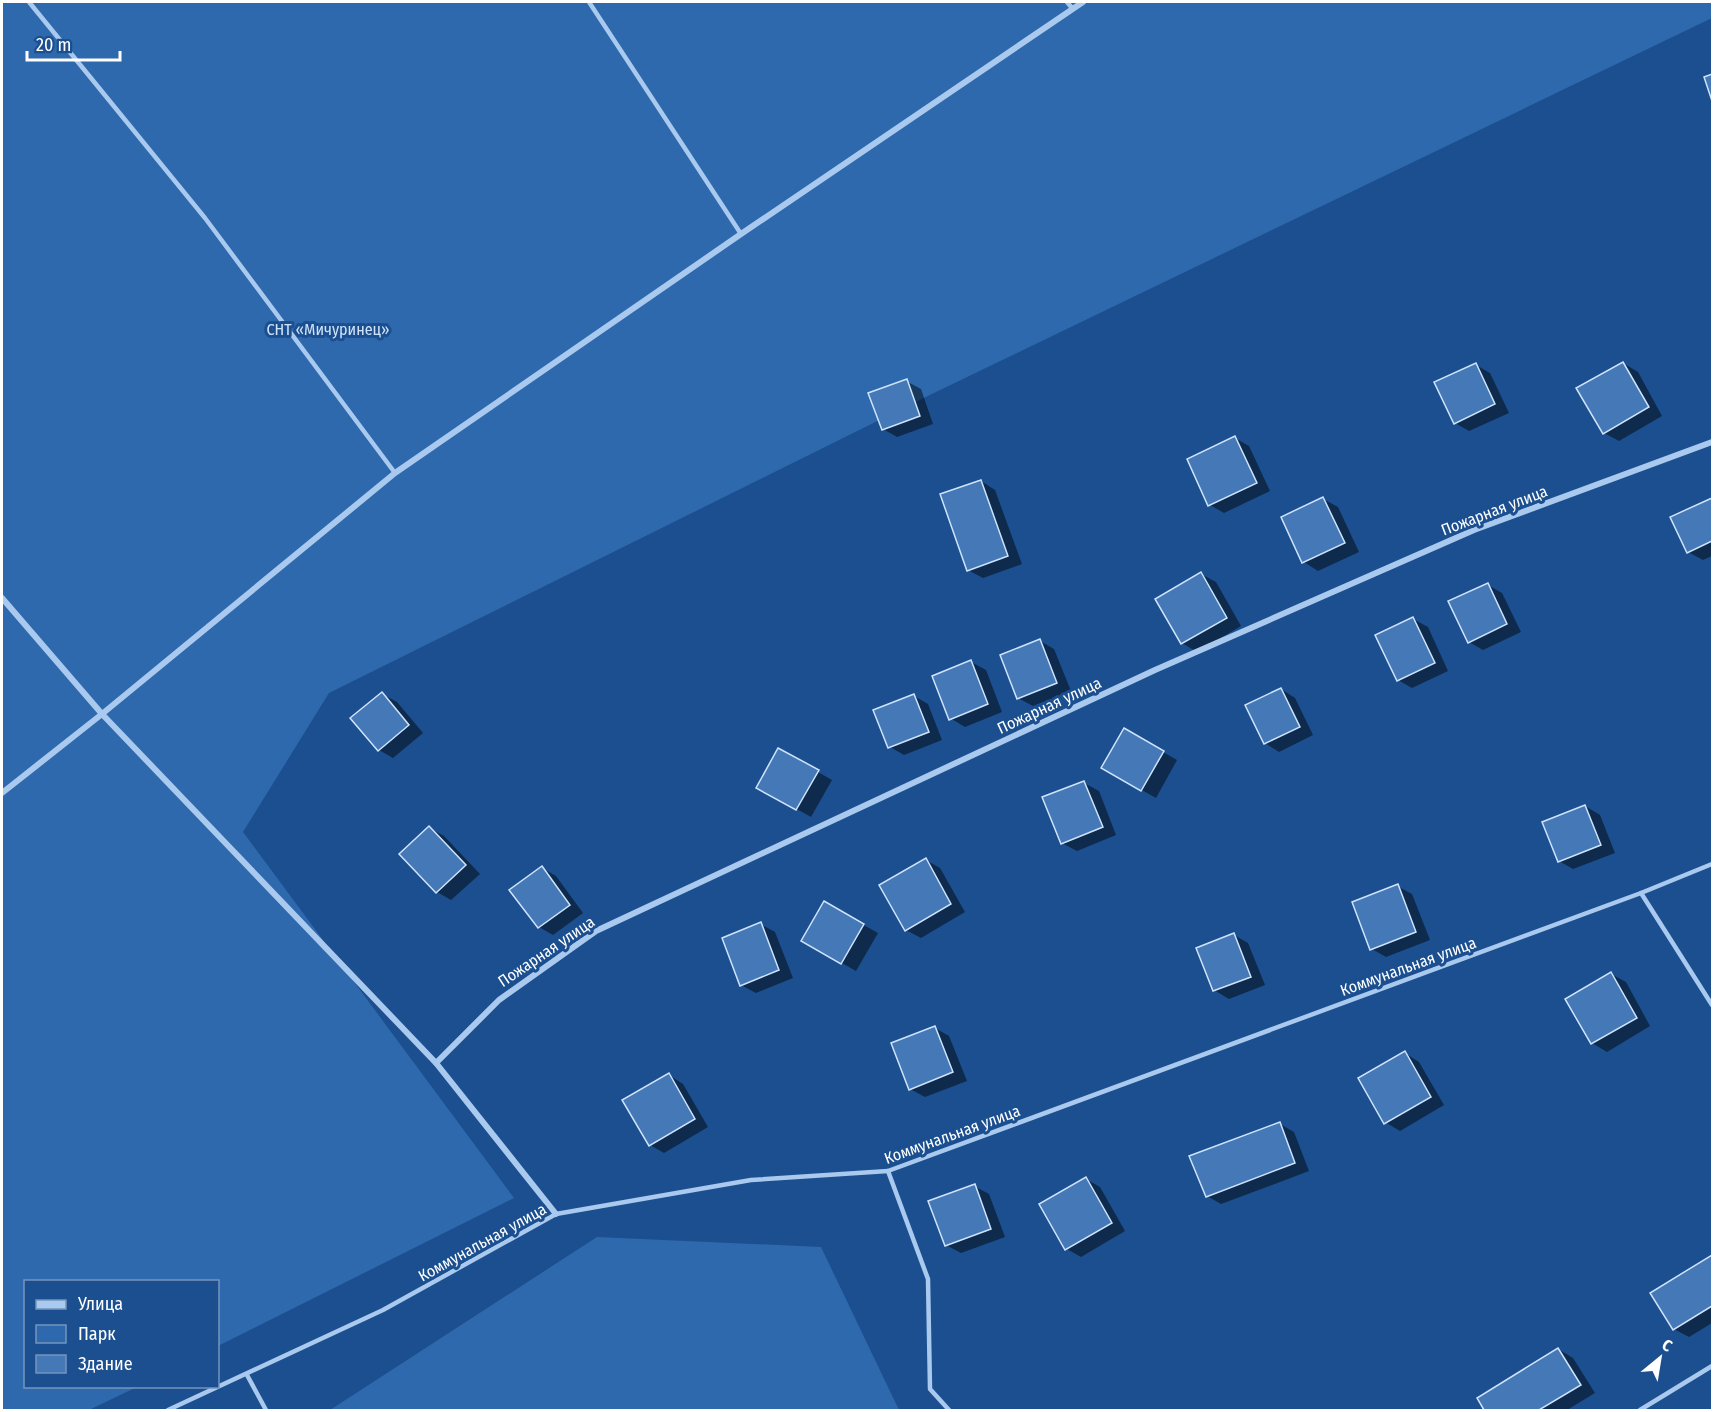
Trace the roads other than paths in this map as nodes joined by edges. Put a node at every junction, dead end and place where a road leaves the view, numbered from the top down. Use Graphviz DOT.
graph roads {
  1 [pos="29,2"];
  2 [pos="589,2"];
  3 [pos="1067,2"];
  4 [pos="1083,2"];
  5 [pos="1071,8"];
  6 [pos="741,234"];
  7 [pos="1713,442"];
  8 [pos="395,473"];
  9 [pos="2,598"];
  10 [pos="102,714"];
  11 [pos="2,793"];
  12 [pos="1713,864"];
  13 [pos="1641,893"];
  14 [pos="1713,1005"];
  15 [pos="436,1063"];
  16 [pos="888,1171"];
  17 [pos="556,1214"];
  18 [pos="1713,1366"];
  19 [pos="247,1375"];
  20 [pos="219,1387"];
  21 [pos="218,1388"];
  22 [pos="168,1410"];
  23 [pos="266,1410"];
  24 [pos="949,1410"];
  25 [pos="1640,1410"];
  1 -- 8 [label="lane"];
  2 -- 6 [label="lane"];
  3 -- 5 [label="lane"];
  4 -- 5 [label="street"];
  5 -- 6 [label="street"];
  6 -- 8 [label="street"];
  7 -- 15 [label="street, Пожарная улица"];
  8 -- 10 [label="street"];
  9 -- 10 [label="street"];
  10 -- 11 [label="street"];
  10 -- 15 [label="street"];
  12 -- 13 [label="lane, Коммунальная улица"];
  13 -- 14 [label="lane"];
  13 -- 16 [label="lane, Коммунальная улица"];
  15 -- 17 [label="street"];
  16 -- 17 [label="lane, Коммунальная улица"];
  16 -- 24 [label="lane"];
  17 -- 19 [label="lane, Коммунальная улица"];
  18 -- 25 [label="lane"];
  19 -- 20 [label="lane, Коммунальная улица"];
  19 -- 23 [label="lane"];
  21 -- 22 [label="lane, Коммунальная улица"];
}
